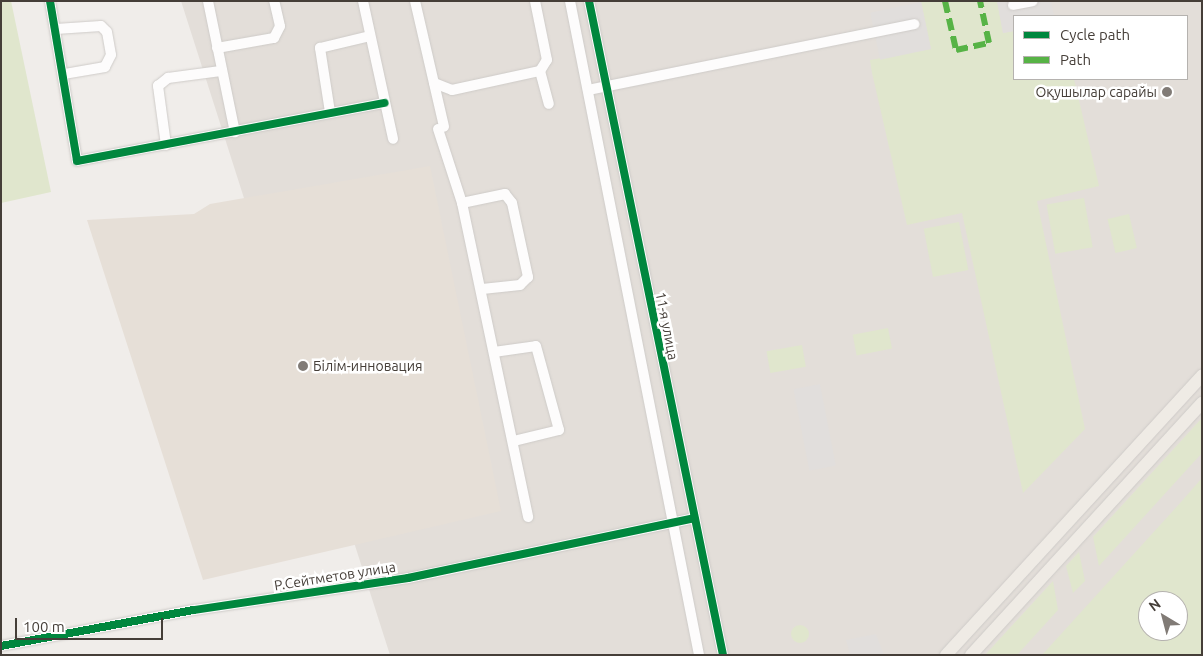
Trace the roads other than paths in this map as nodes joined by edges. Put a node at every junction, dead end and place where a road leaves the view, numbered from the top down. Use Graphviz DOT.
graph roads {
  1 [pos="50,1"];
  2 [pos="208,1"];
  3 [pos="274,1"];
  4 [pos="363,1"];
  5 [pos="415,1"];
  6 [pos="535,1"];
  7 [pos="570,1"];
  8 [pos="589,1"];
  9 [pos="1033,1"];
  10 [pos="1013,5"];
  11 [pos="914,24"];
  12 [pos="56,29"];
  13 [pos="370,36"];
  14 [pos="217,48"];
  15 [pos="221,71"];
  16 [pos="540,71"];
  17 [pos="64,74"];
  18 [pos="434,83"];
  19 [pos="606,87"];
  20 [pos="588,90"];
  21 [pos="385,103"];
  22 [pos="549,104"];
  23 [pos="330,112"];
  24 [pos="235,132"];
  25 [pos="393,139"];
  26 [pos="166,145"];
  27 [pos="462,203"];
  28 [pos="482,289"];
  29 [pos="494,352"];
  30 [pos="1202,376"];
  31 [pos="1202,403"];
  32 [pos="514,441"];
  33 [pos="528,517"];
  34 [pos="694,518"];
  35 [pos="672,526"];
  36 [pos="1,646"];
  37 [pos="699,655"];
  38 [pos="723,655"];
  39 [pos="946,655"];
  40 [pos="971,655"];
  1 -- 12 [label="street"];
  2 -- 14 [label="street"];
  3 -- 14 [label="street"];
  4 -- 13 [label="street"];
  5 -- 18 [label="street"];
  6 -- 16 [label="street"];
  7 -- 20 [label="street"];
  8 -- 19 [label="street, 11-я улица"];
  9 -- 10 [label="street"];
  11 -- 19 [label="street"];
  12 -- 17 [label="street"];
  12 -- 17 [label="street"];
  13 -- 21 [label="street"];
  13 -- 23 [label="street"];
  14 -- 15 [label="street"];
  15 -- 24 [label="street"];
  15 -- 26 [label="street"];
  16 -- 18 [label="street"];
  16 -- 22 [label="street"];
  17 -- 26 [label="street"];
  18 -- 27 [label="street"];
  19 -- 20 [label="street"];
  19 -- 34 [label="street, 11-я улица"];
  20 -- 35 [label="street"];
  21 -- 23 [label="street"];
  21 -- 25 [label="street"];
  23 -- 24 [label="street"];
  24 -- 26 [label="street"];
  27 -- 28 [label="street"];
  27 -- 28 [label="street"];
  28 -- 29 [label="street"];
  29 -- 32 [label="street"];
  29 -- 32 [label="street"];
  30 -- 39 [label="main road"];
  31 -- 40 [label="main road"];
  32 -- 33 [label="street"];
  34 -- 35 [label="street, Р.Сейтметов улица"];
  34 -- 38 [label="street, 11-я улица"];
  35 -- 36 [label="street, Р.Сейтметов улица"];
  35 -- 37 [label="street"];
}
